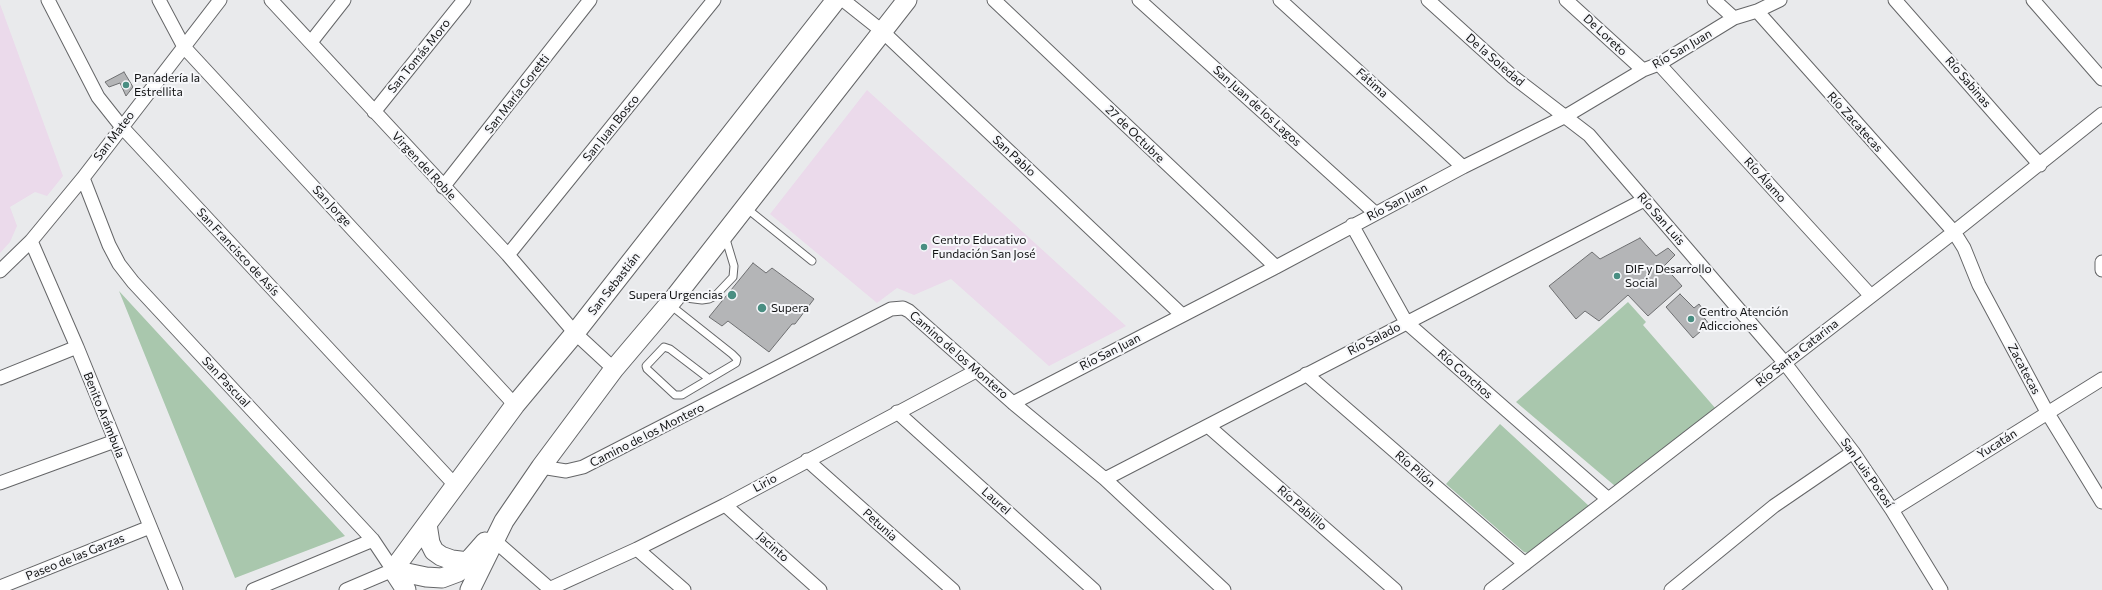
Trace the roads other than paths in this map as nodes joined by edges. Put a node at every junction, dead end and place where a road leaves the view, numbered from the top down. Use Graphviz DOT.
graph roads {
  1 [pos="48,0"];
  2 [pos="159,0"];
  3 [pos="220,0"];
  4 [pos="271,0"];
  5 [pos="344,0"];
  6 [pos="464,0"];
  7 [pos="590,0"];
  8 [pos="714,0"];
  9 [pos="836,0"];
  10 [pos="843,0"];
  11 [pos="907,0"];
  12 [pos="994,0"];
  13 [pos="1139,0"];
  14 [pos="1280,0"];
  15 [pos="1428,0"];
  16 [pos="1566,0"];
  17 [pos="1714,0"];
  18 [pos="1780,0"];
  19 [pos="1895,0"];
  20 [pos="2033,0"];
  21 [pos="1757,11"];
  22 [pos="1734,18"];
  23 [pos="882,31"];
  24 [pos="311,42"];
  25 [pos="184,47"];
  26 [pos="1660,64"];
  27 [pos="1643,70"];
  28 [pos="2102,79"];
  29 [pos="374,112"];
  30 [pos="2102,114"];
  31 [pos="1566,116"];
  32 [pos="121,126"];
  33 [pos="2040,165"];
  34 [pos="1463,167"];
  35 [pos="83,178"];
  36 [pos="443,187"];
  37 [pos="1644,200"];
  38 [pos="745,206"];
  39 [pos="1375,213"];
  40 [pos="1352,225"];
  41 [pos="1954,232"];
  42 [pos="724,234"];
  43 [pos="31,241"];
  44 [pos="508,255"];
  45 [pos="812,261"];
  46 [pos="2102,262"];
  47 [pos="1276,267"];
  48 [pos="2102,270"];
  49 [pos="0,271"];
  50 [pos="1871,296"];
  51 [pos="672,300"];
  52 [pos="1182,314"];
  53 [pos="1406,322"];
  54 [pos="575,333"];
  55 [pos="77,347"];
  56 [pos="1784,362"];
  57 [pos="614,369"];
  58 [pos="976,371"];
  59 [pos="1306,374"];
  60 [pos="0,378"];
  61 [pos="708,378"];
  62 [pos="2102,379"];
  63 [pos="1013,402"];
  64 [pos="515,405"];
  65 [pos="897,412"];
  66 [pos="2047,412"];
  67 [pos="1208,426"];
  68 [pos="115,441"];
  69 [pos="1853,452"];
  70 [pos="807,460"];
  71 [pos="541,467"];
  72 [pos="1105,479"];
  73 [pos="0,483"];
  74 [pos="455,485"];
  75 [pos="1608,499"];
  76 [pos="2102,502"];
  77 [pos="725,505"];
  78 [pos="1892,510"];
  79 [pos="504,521"];
  80 [pos="426,524"];
  81 [pos="150,528"];
  82 [pos="373,540"];
  83 [pos="492,545"];
  84 [pos="637,549"];
  85 [pos="468,562"];
  86 [pos="1524,564"];
  87 [pos="393,570"];
  88 [pos="0,587"];
  89 [pos="550,589"];
  90 [pos="176,590"];
  91 [pos="253,590"];
  92 [pos="346,590"];
  93 [pos="398,590"];
  94 [pos="406,590"];
  95 [pos="470,590"];
  96 [pos="684,590"];
  97 [pos="820,590"];
  98 [pos="953,590"];
  99 [pos="1094,590"];
  100 [pos="1224,590"];
  101 [pos="1395,590"];
  102 [pos="1491,590"];
  103 [pos="1671,590"];
  104 [pos="1941,590"];
  1 -- 32 [label="street, San Francisco de Asís"];
  2 -- 25 [label="street, San Jorge"];
  3 -- 25 [label="street, San Mateo"];
  4 -- 24 [label="street, Virgen del Roble"];
  5 -- 24 [label="street"];
  6 -- 29 [label="street, San Tomás Moro"];
  7 -- 36 [label="street, San María Goretti"];
  8 -- 44 [label="street, San Juan Bosco"];
  9 -- 54 [label="main road, San Sebastián"];
  10 -- 23 [label="street, San Pablo"];
  11 -- 23 [label="main road"];
  12 -- 47 [label="street, 27 de Octubre"];
  13 -- 39 [label="street, San Juan de los Lagos"];
  14 -- 34 [label="street, Fátima"];
  15 -- 31 [label="street, De la Soledad"];
  16 -- 27 [label="street, De Loreto"];
  17 -- 22 [label="street"];
  18 -- 21 [label="street, Río San Juan"];
  19 -- 33 [label="street, Río Sabinas"];
  20 -- 28 [label="street"];
  21 -- 22 [label="street, Río San Juan"];
  21 -- 41 [label="street, Río Zacatecas"];
  22 -- 26 [label="street, Río San Juan"];
  23 -- 38 [label="main road"];
  23 -- 52 [label="street, San Pablo"];
  24 -- 29 [label="street, Virgen del Roble"];
  25 -- 32 [label="street, San Mateo"];
  25 -- 64 [label="street, San Jorge"];
  26 -- 27 [label="street, Río San Juan"];
  26 -- 50 [label="street, Río Álamo"];
  27 -- 31 [label="street, Río San Juan"];
  29 -- 36 [label="street, Virgen del Roble"];
  30 -- 33 [label="street, Río Santa Catarina"];
  31 -- 34 [label="street, Río San Juan"];
  31 -- 37 [label="street, Río San Luis"];
  32 -- 35 [label="street, San Mateo"];
  32 -- 74 [label="street, San Francisco de Asís"];
  33 -- 41 [label="street, Río Santa Catarina"];
  34 -- 39 [label="street, Río San Juan"];
  35 -- 43 [label="street, San Mateo"];
  35 -- 82 [label="street, San Pascual"];
  36 -- 44 [label="street, Virgen del Roble"];
  37 -- 53 [label="street, Río Salado"];
  37 -- 56 [label="street, Río San Luis"];
  38 -- 42 [label="main road"];
  38 -- 45 [label="lane"];
  39 -- 40 [label="street, Río San Juan"];
  40 -- 47 [label="street, Río San Juan"];
  40 -- 53 [label="street, Río Conchos"];
  41 -- 50 [label="street, Río Santa Catarina"];
  41 -- 66 [label="street, Zacatecas"];
  42 -- 51 [label="main road"];
  42 -- 51 [label="lane"];
  43 -- 49 [label="street, San Mateo"];
  43 -- 55 [label="street, Benito Arámbula"];
  44 -- 54 [label="street, Virgen del Roble"];
  46 -- 48 [label="street"];
  47 -- 52 [label="street, Río San Juan"];
  50 -- 56 [label="street, Río Santa Catarina"];
  51 -- 57 [label="main road"];
  51 -- 61 [label="lane"];
  52 -- 63 [label="street, Río San Juan"];
  53 -- 59 [label="street, Río Salado"];
  53 -- 75 [label="street, Río Conchos"];
  54 -- 57 [label="street, Virgen del Roble"];
  54 -- 64 [label="main road, San Sebastián"];
  55 -- 60 [label="street"];
  55 -- 68 [label="street, Benito Arámbula"];
  56 -- 69 [label="street, San Luis Potosí"];
  56 -- 75 [label="street, Río Santa Catarina"];
  57 -- 71 [label="main road"];
  58 -- 63 [label="street, Camino de los Montero"];
  58 -- 65 [label="street, Lirio"];
  58 -- 71 [label="street, Camino de los Montero"];
  59 -- 67 [label="street, Río Salado"];
  59 -- 86 [label="street, Río Pilón"];
  61 -- 61 [label="lane"];
  62 -- 66 [label="street, Yucatán"];
  63 -- 72 [label="street, Camino de los Montero"];
  64 -- 74 [label="main road, San Sebastián"];
  65 -- 70 [label="street, Lirio"];
  65 -- 99 [label="street, Laurel"];
  66 -- 76 [label="street, Zacatecas"];
  66 -- 78 [label="street, Yucatán"];
  67 -- 72 [label="street, Río Salado"];
  67 -- 101 [label="street, Río Pablillo"];
  68 -- 73 [label="street"];
  68 -- 81 [label="street, Benito Arámbula"];
  69 -- 78 [label="street, San Luis Potosí"];
  69 -- 103 [label="street"];
  70 -- 77 [label="street, Lirio"];
  70 -- 98 [label="street, Petunia"];
  71 -- 79 [label="main road"];
  72 -- 100 [label="street, Camino de los Montero"];
  74 -- 80 [label="main road, San Sebastián"];
  75 -- 86 [label="street, Río Santa Catarina"];
  77 -- 84 [label="street, Lirio"];
  77 -- 97 [label="street, Jacinto"];
  78 -- 104 [label="street, San Luis Potosí"];
  79 -- 83 [label="main road"];
  79 -- 85 [label="main road"];
  80 -- 85 [label="main road"];
  80 -- 87 [label="main road, San Sebastián"];
  81 -- 88 [label="street, Paseo de las Garzas"];
  81 -- 90 [label="street, Benito Arámbula"];
  82 -- 87 [label="street, San Pascual"];
  82 -- 91 [label="street"];
  83 -- 89 [label="street"];
  83 -- 95 [label="main road"];
  84 -- 89 [label="street, Lirio"];
  84 -- 96 [label="street"];
  85 -- 87 [label="main road"];
  86 -- 102 [label="street, Río Santa Catarina"];
  87 -- 92 [label="street"];
  87 -- 93 [label="main road"];
  87 -- 94 [label="main road"];
}
